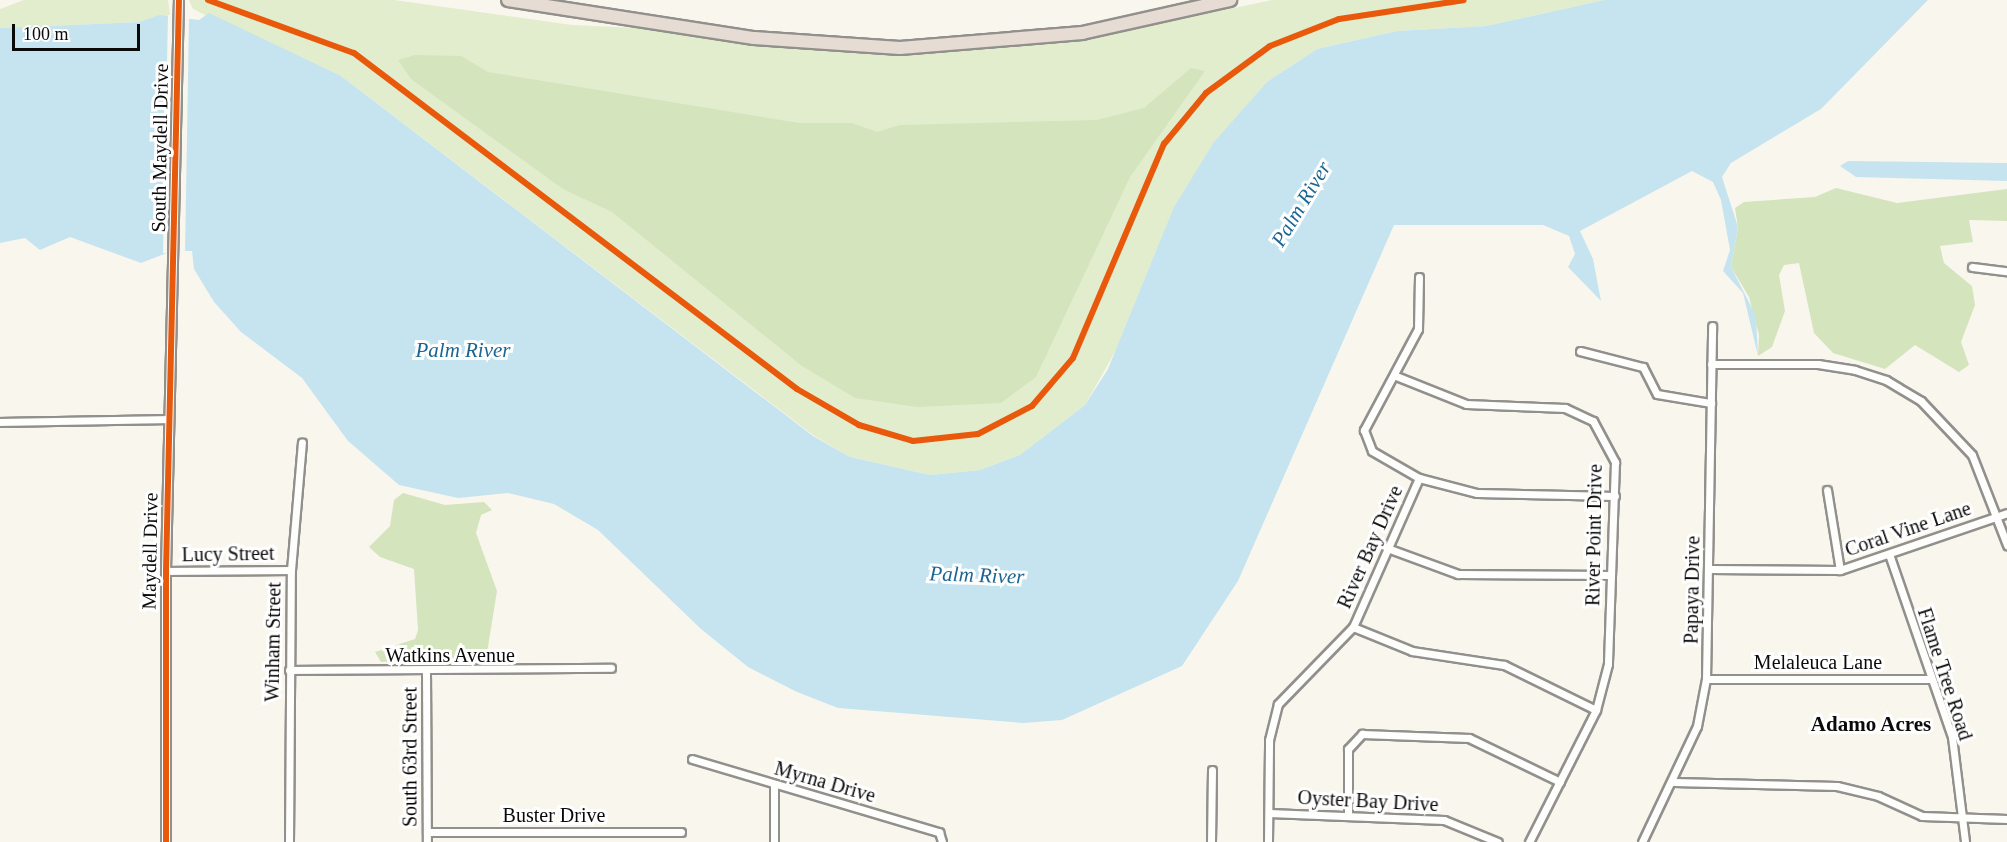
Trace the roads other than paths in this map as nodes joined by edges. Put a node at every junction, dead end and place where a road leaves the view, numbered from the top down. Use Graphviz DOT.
graph roads {
  1 [pos="508,0"];
  2 [pos="1230,0"];
  3 [pos="179,3"];
  4 [pos="175,261"];
  5 [pos="1972,267"];
  6 [pos="2007,271"];
  7 [pos="1419,277"];
  8 [pos="1712,326"];
  9 [pos="1580,351"];
  10 [pos="1711,364"];
  11 [pos="1396,376"];
  12 [pos="1711,402"];
  13 [pos="169,419"];
  14 [pos="0,422"];
  15 [pos="302,442"];
  16 [pos="1419,477"];
  17 [pos="1827,490"];
  18 [pos="1615,496"];
  19 [pos="2007,513"];
  20 [pos="1997,515"];
  21 [pos="2007,545"];
  22 [pos="1387,548"];
  23 [pos="1888,554"];
  24 [pos="1710,569"];
  25 [pos="291,570"];
  26 [pos="1840,570"];
  27 [pos="166,571"];
  28 [pos="1611,575"];
  29 [pos="1353,627"];
  30 [pos="611,668"];
  31 [pos="289,670"];
  32 [pos="426,672"];
  33 [pos="1706,679"];
  34 [pos="1930,679"];
  35 [pos="1596,710"];
  36 [pos="692,759"];
  37 [pos="1212,770"];
  38 [pos="1560,782"];
  39 [pos="1674,782"];
  40 [pos="774,785"];
  41 [pos="1269,813"];
  42 [pos="1348,815"];
  43 [pos="2007,819"];
  44 [pos="1963,820"];
  45 [pos="427,832"];
  46 [pos="681,832"];
  47 [pos="166,842"];
  48 [pos="289,842"];
  49 [pos="427,842"];
  50 [pos="774,842"];
  51 [pos="942,842"];
  52 [pos="1211,842"];
  53 [pos="1268,842"];
  54 [pos="1498,842"];
  55 [pos="1529,842"];
  56 [pos="1642,842"];
  57 [pos="1965,842"];
  1 -- 2 [label="highway"];
  3 -- 4 [label="street, South Maydell Drive"];
  4 -- 13 [label="street, Maydell Drive"];
  5 -- 6 [label="street"];
  7 -- 11 [label="street, River Bay Drive"];
  8 -- 10 [label="street, Papaya Drive"];
  9 -- 12 [label="street"];
  10 -- 12 [label="street, Papaya Drive"];
  10 -- 20 [label="street"];
  11 -- 16 [label="street, River Bay Drive"];
  11 -- 18 [label="street, River Point Drive"];
  12 -- 24 [label="street, Papaya Drive"];
  13 -- 14 [label="street"];
  13 -- 27 [label="street, Maydell Drive"];
  15 -- 25 [label="street, Winham Street"];
  16 -- 18 [label="street"];
  16 -- 22 [label="street, River Bay Drive"];
  17 -- 26 [label="street"];
  18 -- 28 [label="street, River Point Drive"];
  19 -- 20 [label="street, Coral Vine Lane"];
  20 -- 21 [label="street"];
  20 -- 23 [label="street, Coral Vine Lane"];
  22 -- 28 [label="street"];
  22 -- 29 [label="street, River Bay Drive"];
  23 -- 26 [label="street, Coral Vine Lane"];
  23 -- 34 [label="street, Flame Tree Road"];
  24 -- 26 [label="street, Coral Vine Lane"];
  24 -- 33 [label="street, Papaya Drive"];
  25 -- 27 [label="street, Lucy Street"];
  25 -- 31 [label="street, Winham Street"];
  27 -- 47 [label="street, Maydell Drive"];
  28 -- 35 [label="street, River Point Drive"];
  29 -- 35 [label="street"];
  29 -- 41 [label="street, River Bay Drive"];
  30 -- 32 [label="street, Watkins Avenue"];
  31 -- 32 [label="street, Watkins Avenue"];
  31 -- 48 [label="street, Winham Street"];
  32 -- 45 [label="street, South 63rd Street"];
  33 -- 34 [label="street, Melaleuca Lane"];
  33 -- 39 [label="street, Papaya Drive"];
  34 -- 44 [label="street, Flame Tree Road"];
  35 -- 38 [label="street, River Point Drive"];
  36 -- 40 [label="street, Myrna Drive"];
  37 -- 52 [label="street"];
  38 -- 42 [label="street"];
  38 -- 55 [label="street, River Point Drive"];
  39 -- 44 [label="street"];
  39 -- 56 [label="street, Papaya Drive"];
  40 -- 50 [label="street"];
  40 -- 51 [label="street, Myrna Drive"];
  41 -- 42 [label="street, Oyster Bay Drive"];
  41 -- 53 [label="street, River Bay Drive"];
  42 -- 54 [label="street, Oyster Bay Drive"];
  43 -- 44 [label="street"];
  44 -- 57 [label="street, Flame Tree Road"];
  45 -- 46 [label="street, Buster Drive"];
  45 -- 49 [label="street, South 63rd Street"];
}
